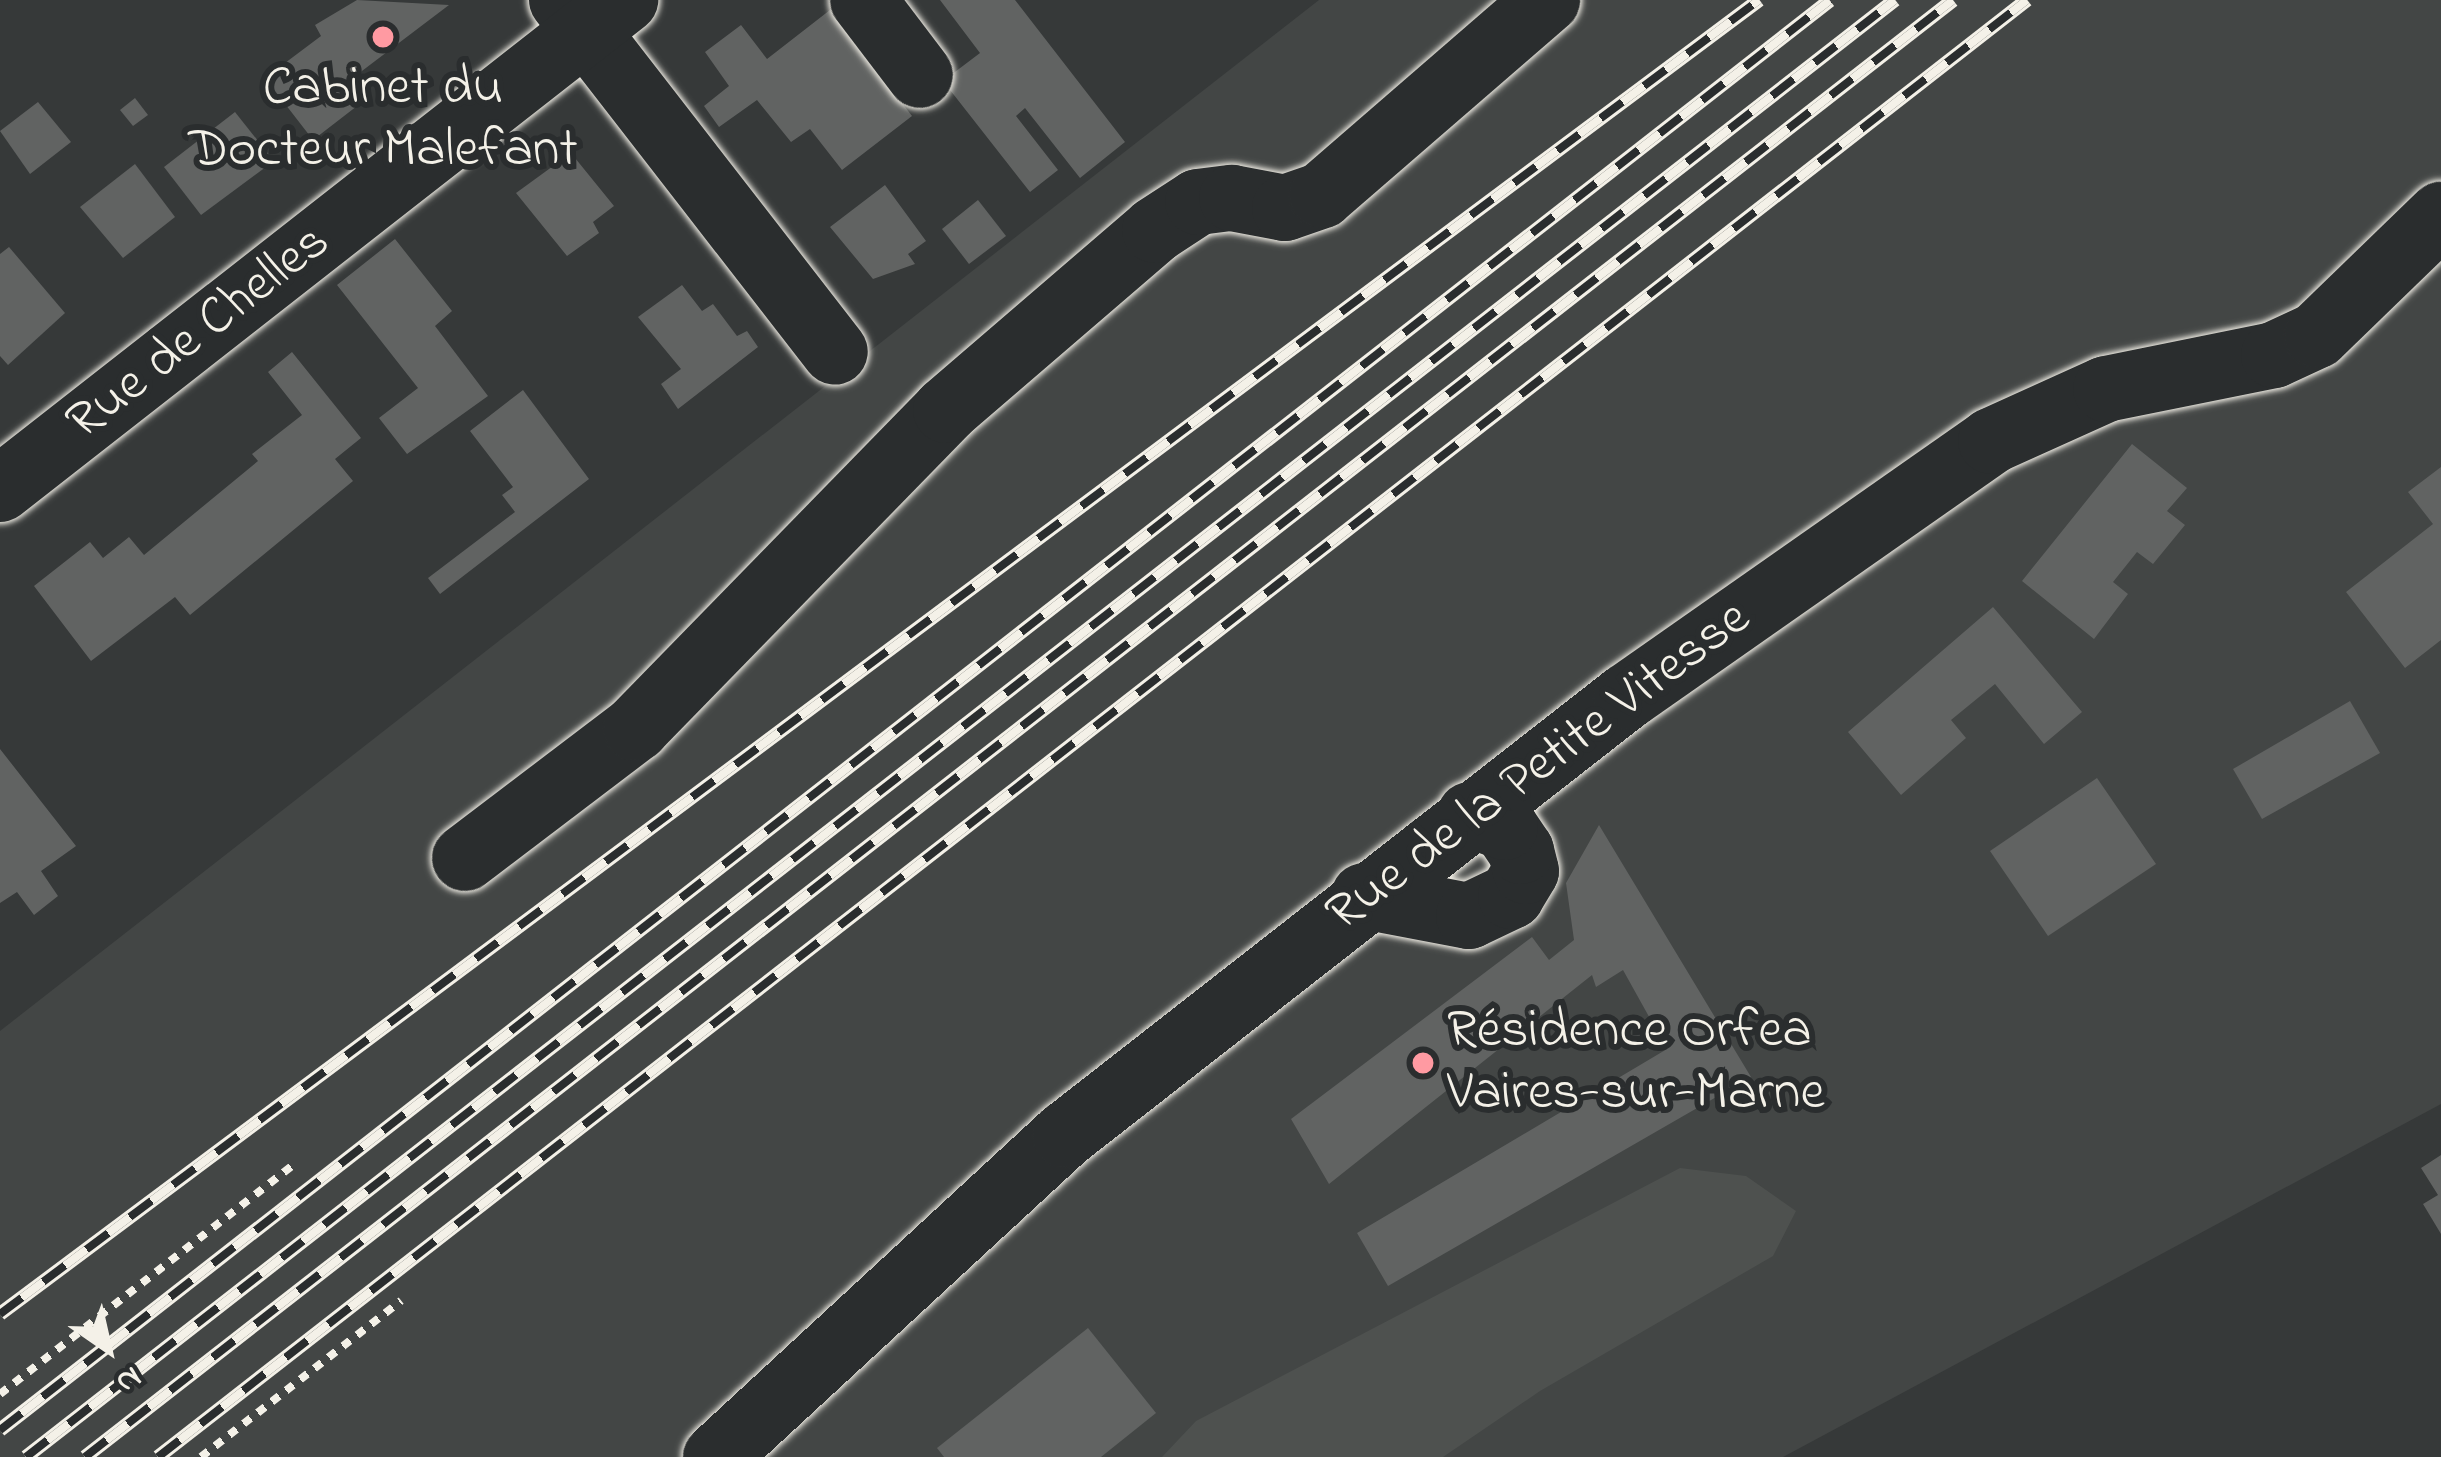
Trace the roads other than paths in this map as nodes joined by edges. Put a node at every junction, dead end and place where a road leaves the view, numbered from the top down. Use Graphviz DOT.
graph roads {
  1 [pos="863,0"];
  2 [pos="1547,0"];
  3 [pos="591,10"];
  4 [pos="920,75"];
  5 [pos="2441,215"];
  6 [pos="836,352"];
  7 [pos="0,489"];
  8 [pos="1470,815"];
  9 [pos="465,858"];
  10 [pos="1364,896"];
  11 [pos="716,1457"];
  1 -- 4 [label="street"];
  2 -- 9 [label="street"];
  3 -- 6 [label="street"];
  3 -- 7 [label="street, Rue de Chelles"];
  5 -- 8 [label="street, Rue de la Petite Vitesse"];
  8 -- 10 [label="street, Rue de la Petite Vitesse"];
  8 -- 10 [label="street"];
  10 -- 11 [label="street, Rue de la Petite Vitesse"];
}
